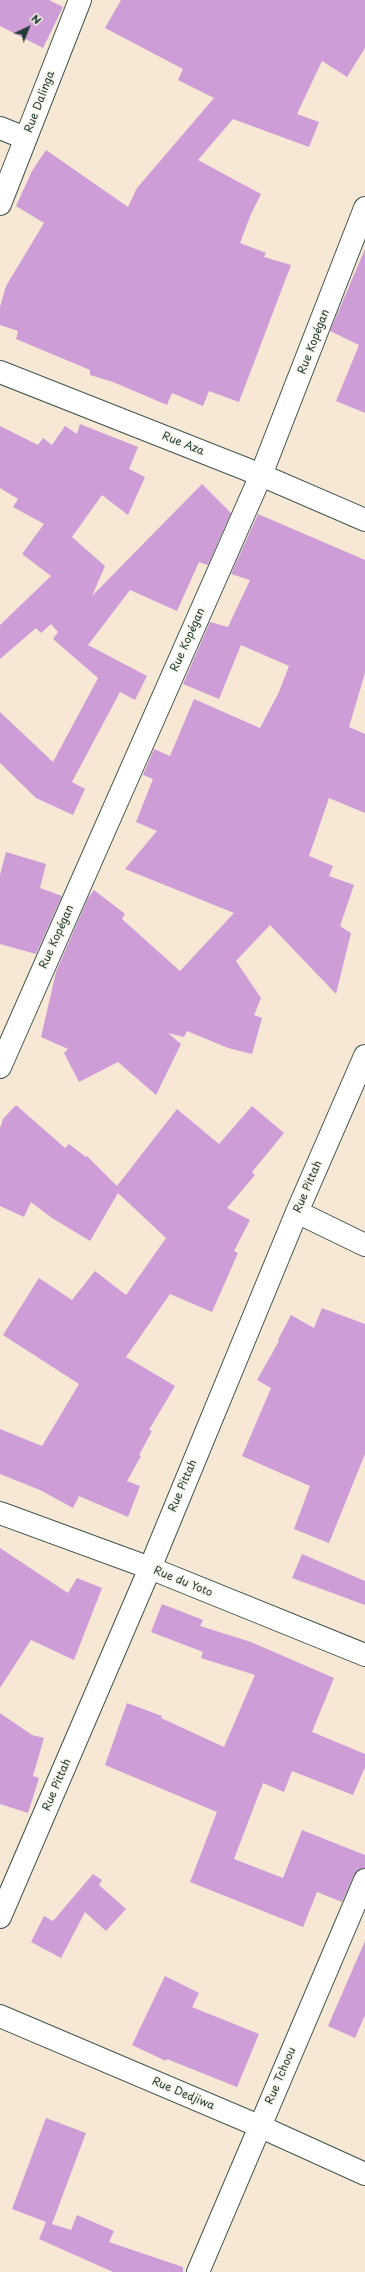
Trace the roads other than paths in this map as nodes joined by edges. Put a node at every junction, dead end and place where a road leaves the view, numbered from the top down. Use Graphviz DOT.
graph roads {
  1 [pos="80,0"];
  2 [pos="0,128"];
  3 [pos="25,138"];
  4 [pos="0,204"];
  5 [pos="365,208"];
  6 [pos="0,372"];
  7 [pos="261,475"];
  8 [pos="365,520"];
  9 [pos="365,1056"];
  10 [pos="0,1067"];
  11 [pos="297,1212"];
  12 [pos="365,1245"];
  13 [pos="0,1512"];
  14 [pos="150,1568"];
  15 [pos="365,1655"];
  16 [pos="365,1880"];
  17 [pos="0,1917"];
  18 [pos="0,2016"];
  19 [pos="259,2126"];
  20 [pos="365,2174"];
  21 [pos="198,2272"];
  1 -- 3 [label="street, Rue Dalinga"];
  2 -- 3 [label="street"];
  3 -- 4 [label="street, Rue Dalinga"];
  5 -- 7 [label="street, Rue Kopégan"];
  6 -- 7 [label="street, Rue Aza"];
  7 -- 8 [label="street, Rue Aza"];
  7 -- 10 [label="street, Rue Kopégan"];
  9 -- 11 [label="street, Rue Pittah"];
  11 -- 12 [label="street"];
  11 -- 14 [label="street, Rue Pittah"];
  13 -- 14 [label="street, Rue du Yoto"];
  14 -- 15 [label="street, Rue du Yoto"];
  14 -- 17 [label="street, Rue Pittah"];
  16 -- 19 [label="street, Rue Tchoou"];
  18 -- 19 [label="street, Rue Dedjiwa"];
  19 -- 20 [label="street, Rue Dedjiwa"];
  19 -- 21 [label="street, Rue Tchoou"];
}
